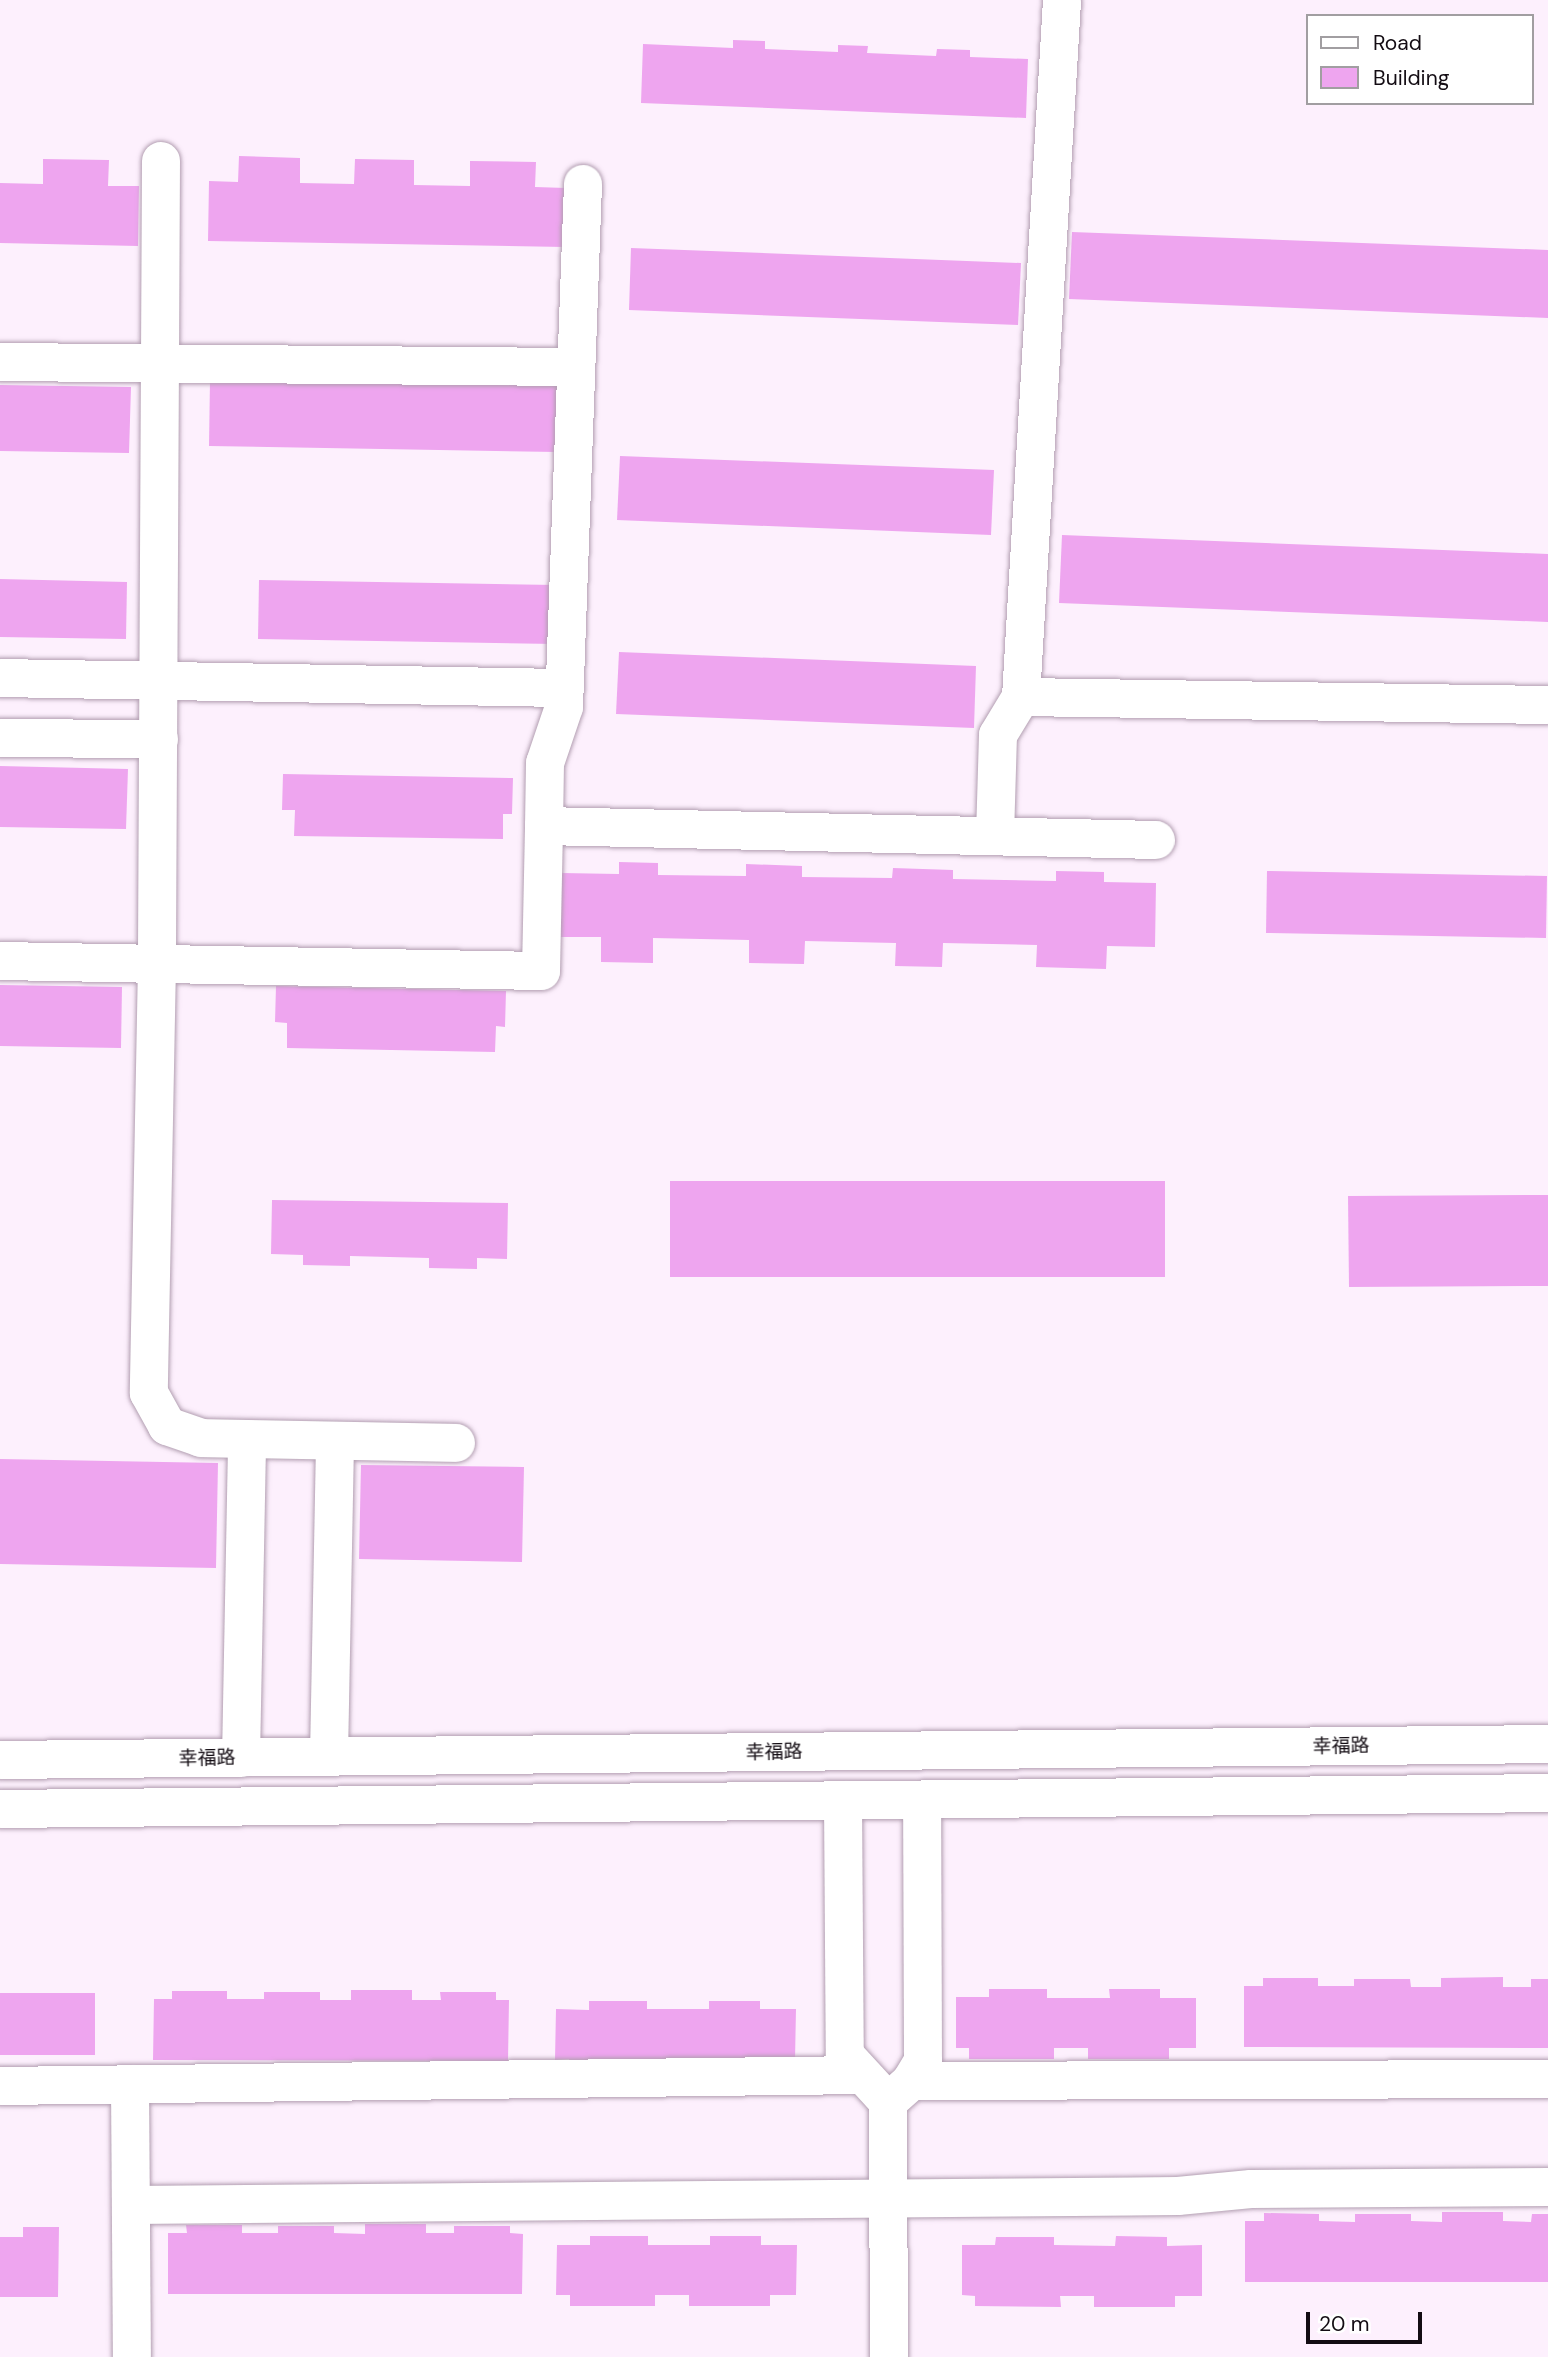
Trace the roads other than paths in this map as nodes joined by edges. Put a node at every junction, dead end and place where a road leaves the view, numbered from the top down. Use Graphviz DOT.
graph roads {
  1 [pos="1062,0"];
  2 [pos="162,161"];
  3 [pos="583,184"];
  4 [pos="0,362"];
  5 [pos="160,363"];
  6 [pos="576,367"];
  7 [pos="0,678"];
  8 [pos="159,681"];
  9 [pos="564,688"];
  10 [pos="1021,697"];
  11 [pos="1548,705"];
  12 [pos="0,738"];
  13 [pos="159,738"];
  14 [pos="544,826"];
  15 [pos="996,836"];
  16 [pos="1156,840"];
  17 [pos="0,961"];
  18 [pos="157,964"];
  19 [pos="247,1439"];
  20 [pos="335,1441"];
  21 [pos="456,1443"];
  22 [pos="1548,1744"];
  23 [pos="329,1756"];
  24 [pos="241,1758"];
  25 [pos="0,1760"];
  26 [pos="1548,1793"];
  27 [pos="843,1800"];
  28 [pos="922,1800"];
  29 [pos="0,1809"];
  30 [pos="859,2075"];
  31 [pos="1548,2079"];
  32 [pos="130,2084"];
  33 [pos="0,2085"];
  34 [pos="899,2092"];
  35 [pos="1548,2187"];
  36 [pos="888,2199"];
  37 [pos="131,2205"];
  38 [pos="132,2357"];
  39 [pos="889,2357"];
  1 -- 10 [label="street"];
  2 -- 5 [label="street"];
  3 -- 6 [label="street"];
  4 -- 5 [label="street"];
  5 -- 6 [label="street"];
  5 -- 8 [label="street"];
  6 -- 9 [label="street"];
  7 -- 8 [label="street"];
  8 -- 9 [label="street"];
  8 -- 13 [label="street"];
  9 -- 14 [label="street"];
  10 -- 11 [label="street"];
  10 -- 15 [label="street"];
  12 -- 13 [label="street"];
  13 -- 18 [label="street"];
  14 -- 15 [label="street"];
  14 -- 18 [label="street"];
  15 -- 16 [label="street"];
  17 -- 18 [label="street"];
  18 -- 19 [label="street"];
  19 -- 20 [label="street"];
  19 -- 24 [label="street"];
  20 -- 21 [label="street"];
  20 -- 23 [label="street"];
  22 -- 23 [label="street, 幸福路"];
  23 -- 24 [label="street, 幸福路"];
  24 -- 25 [label="street, 幸福路"];
  26 -- 28 [label="street"];
  27 -- 28 [label="street"];
  27 -- 29 [label="street"];
  27 -- 30 [label="street"];
  28 -- 34 [label="street"];
  30 -- 32 [label="street"];
  30 -- 34 [label="street"];
  31 -- 34 [label="street"];
  32 -- 33 [label="street"];
  32 -- 37 [label="street"];
  34 -- 36 [label="street"];
  35 -- 36 [label="street"];
  36 -- 37 [label="street"];
  36 -- 39 [label="street"];
  37 -- 38 [label="street"];
}
